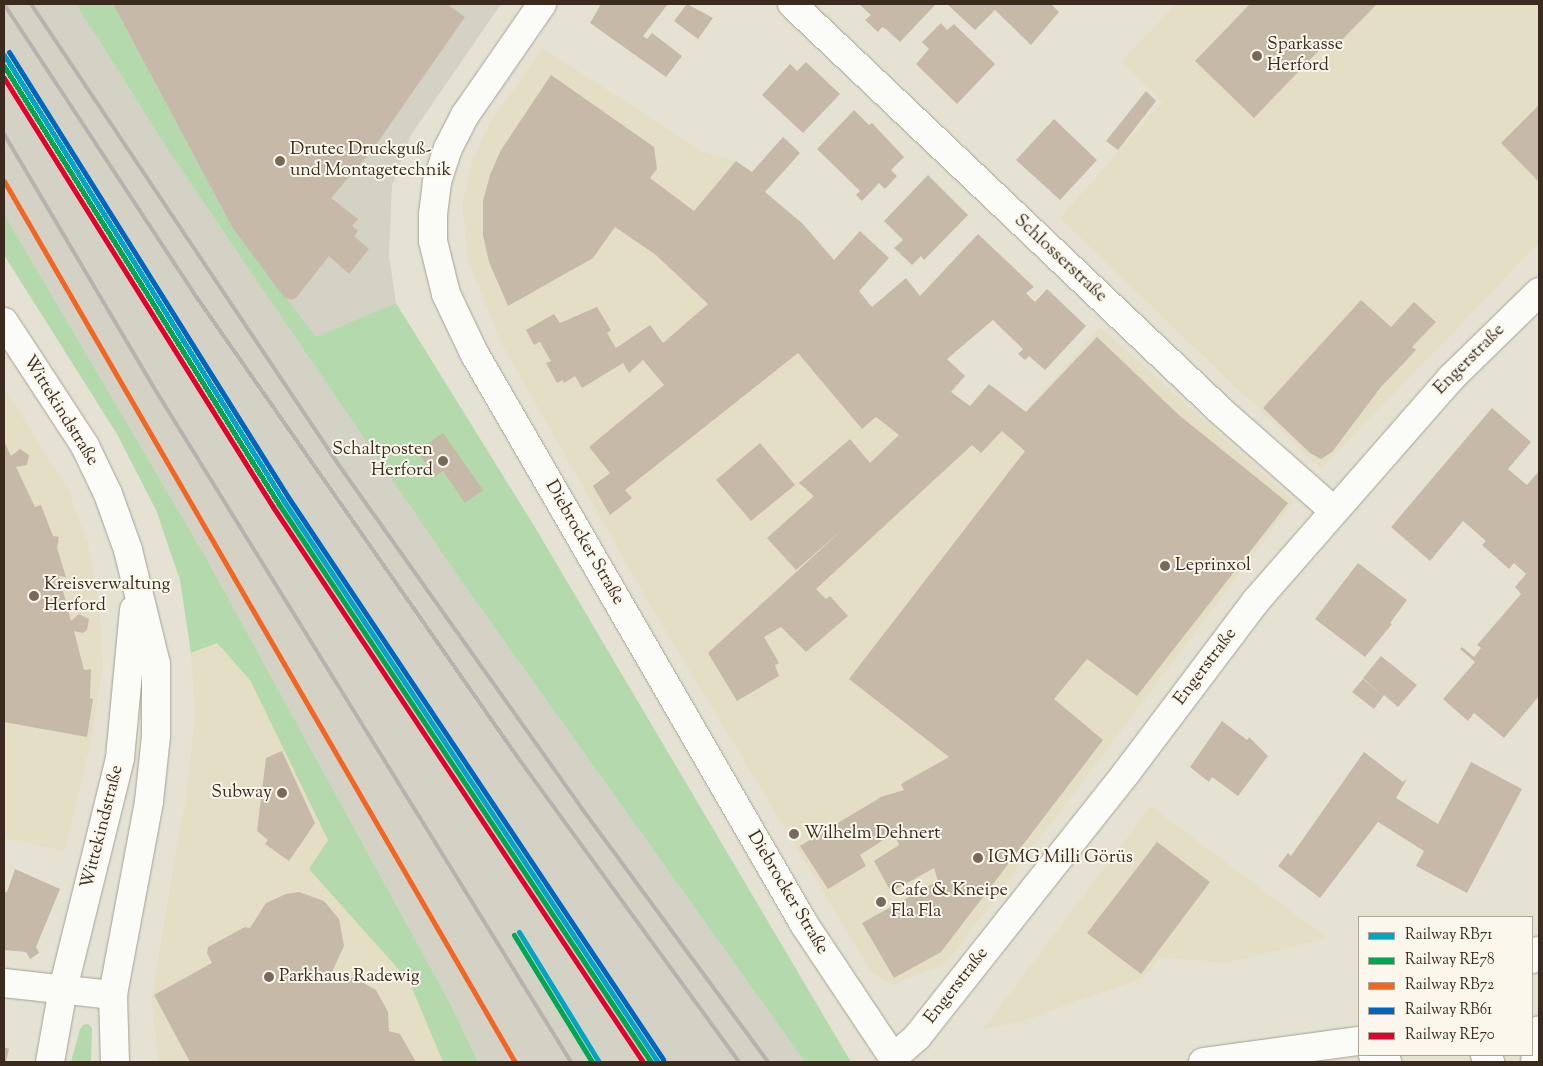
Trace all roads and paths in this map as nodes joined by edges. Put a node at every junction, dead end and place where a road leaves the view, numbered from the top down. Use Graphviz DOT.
graph roads {
  1 [pos="542,4"];
  2 [pos="792,4"];
  3 [pos="1539,292"];
  4 [pos="4,322"];
  5 [pos="1333,510"];
  6 [pos="135,588"];
  7 [pos="4,983"];
  8 [pos="63,989"];
  9 [pos="113,995"];
  10 [pos="1539,1030"];
  11 [pos="1358,1046"];
  12 [pos="895,1060"];
  13 [pos="50,1062"];
  14 [pos="115,1062"];
  15 [pos="1203,1062"];
  16 [pos="1535,1062"];
  1 -- 12 [label="street, Diebrocker Straße"];
  2 -- 5 [label="street, Schlosserstraße"];
  3 -- 5 [label="street, Engerstraße"];
  4 -- 6 [label="street, Wittekindstraße"];
  5 -- 12 [label="street, Engerstraße"];
  6 -- 8 [label="street, Wittekindstraße"];
  6 -- 9 [label="street, Wittekindstraße"];
  7 -- 8 [label="street"];
  8 -- 9 [label="street"];
  8 -- 13 [label="street, Wittekindstraße"];
  9 -- 14 [label="street, Wittekindstraße"];
  10 -- 16 [label="street"];
  11 -- 15 [label="street"];
}
